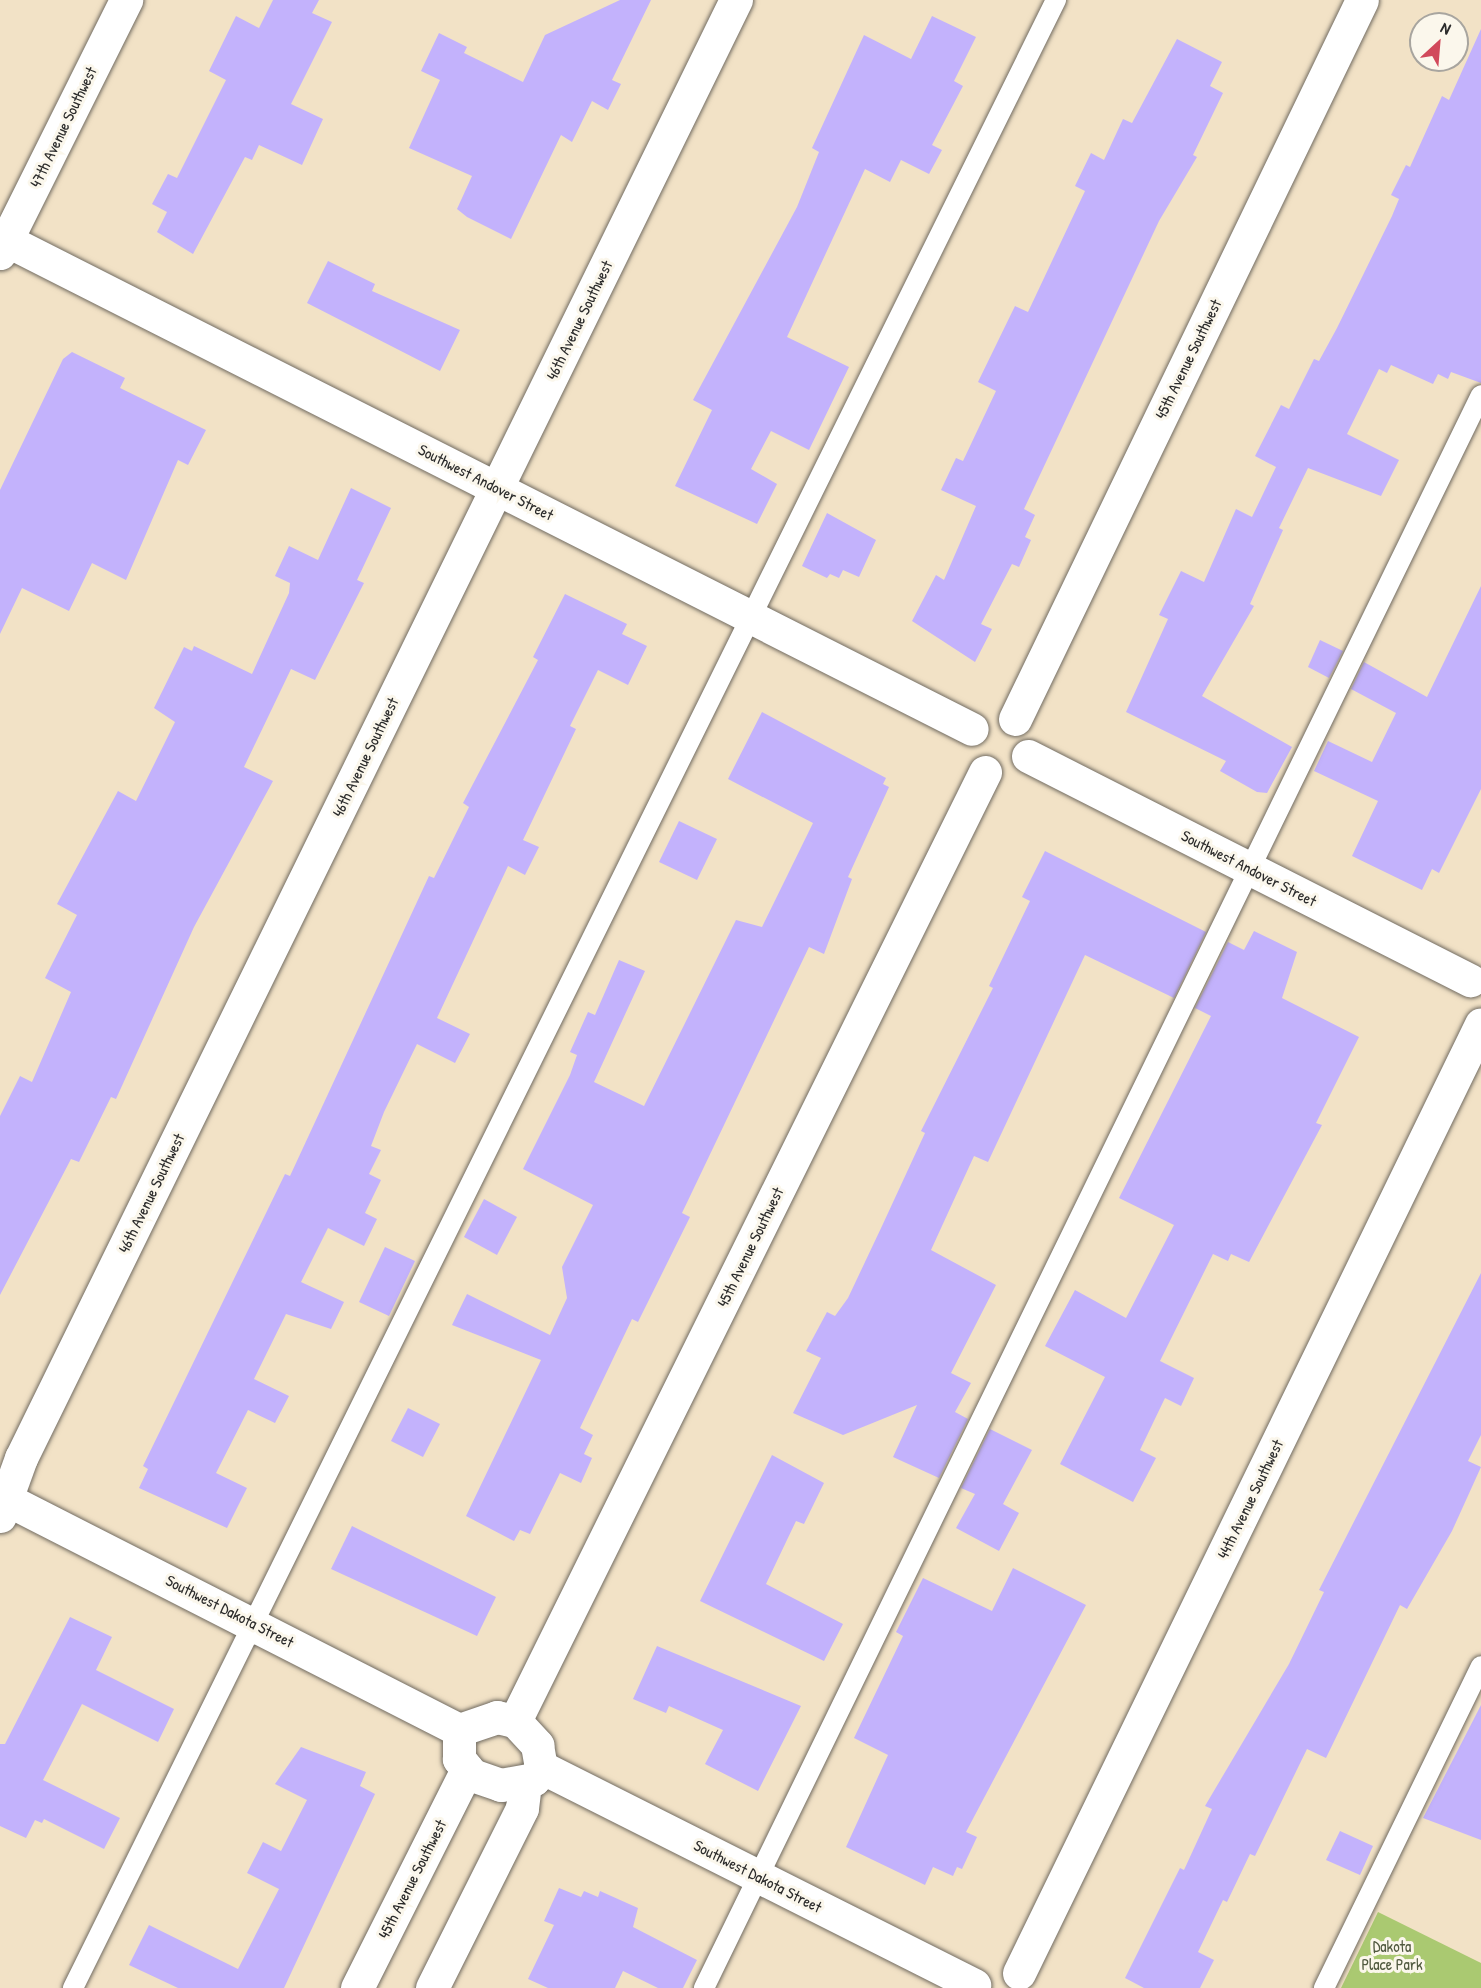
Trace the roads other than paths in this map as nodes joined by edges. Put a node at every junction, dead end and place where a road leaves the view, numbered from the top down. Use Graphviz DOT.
graph roads {
  1 [pos="126,0"];
  2 [pos="736,0"];
  3 [pos="1056,0"];
  4 [pos="1362,0"];
  5 [pos="2,243"];
  6 [pos="1481,395"];
  7 [pos="497,488"];
  8 [pos="753,617"];
  9 [pos="1015,719"];
  10 [pos="972,729"];
  11 [pos="1028,756"];
  12 [pos="985,772"];
  13 [pos="1251,868"];
  14 [pos="1476,975"];
  15 [pos="1481,1023"];
  16 [pos="2,1504"];
  17 [pos="256,1624"];
  18 [pos="1481,1666"];
  19 [pos="515,1721"];
  20 [pos="459,1730"];
  21 [pos="467,1769"];
  22 [pos="533,1774"];
  23 [pos="760,1877"];
  24 [pos="1027,1980"];
  25 [pos="973,1986"];
  26 [pos="73,1988"];
  27 [pos="357,1988"];
  28 [pos="432,1988"];
  29 [pos="704,1988"];
  30 [pos="1324,1988"];
  1 -- 5 [label="street, 47th Avenue Southwest"];
  2 -- 7 [label="street, 46th Avenue Southwest"];
  3 -- 8 [label="lane"];
  4 -- 9 [label="street, 45th Avenue Southwest"];
  5 -- 7 [label="street, Southwest Andover Street"];
  6 -- 13 [label="lane"];
  7 -- 8 [label="street, Southwest Andover Street"];
  7 -- 16 [label="street, 46th Avenue Southwest"];
  8 -- 10 [label="street, Southwest Andover Street"];
  8 -- 17 [label="lane"];
  9 -- 10 [label="street"];
  9 -- 11 [label="street"];
  10 -- 12 [label="street"];
  11 -- 12 [label="street"];
  11 -- 13 [label="street, Southwest Andover Street"];
  12 -- 19 [label="street, 45th Avenue Southwest"];
  13 -- 14 [label="street, Southwest Andover Street"];
  13 -- 23 [label="lane"];
  14 -- 15 [label="street"];
  15 -- 24 [label="street, 44th Avenue Southwest"];
  16 -- 17 [label="street, Southwest Dakota Street"];
  17 -- 20 [label="street, Southwest Dakota Street"];
  17 -- 26 [label="lane"];
  18 -- 30 [label="lane"];
  19 -- 20 [label="street"];
  19 -- 22 [label="street"];
  20 -- 21 [label="street"];
  21 -- 22 [label="street"];
  21 -- 27 [label="street, 45th Avenue Southwest"];
  22 -- 23 [label="street, Southwest Dakota Street"];
  22 -- 28 [label="street"];
  23 -- 25 [label="street, Southwest Dakota Street"];
  23 -- 29 [label="lane"];
  24 -- 25 [label="street"];
}
